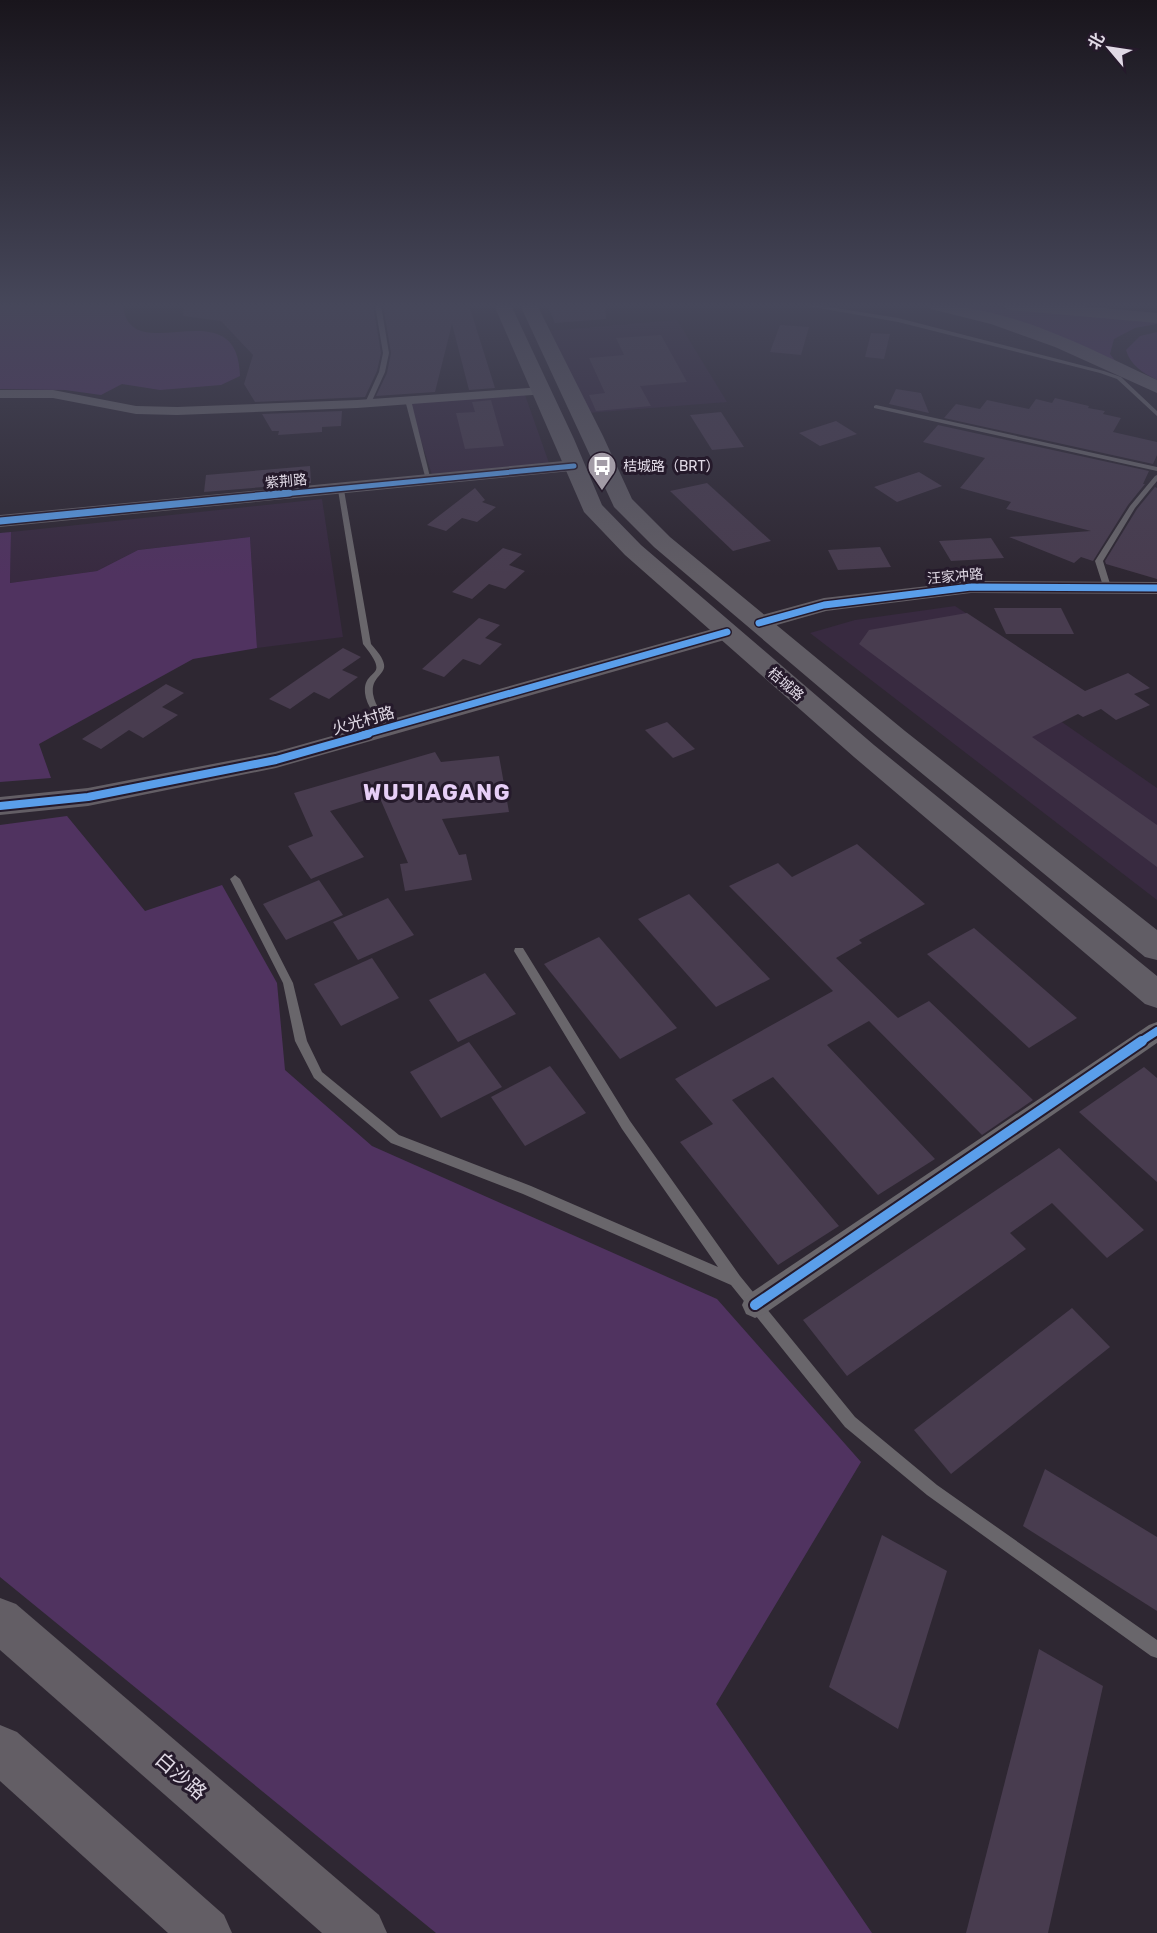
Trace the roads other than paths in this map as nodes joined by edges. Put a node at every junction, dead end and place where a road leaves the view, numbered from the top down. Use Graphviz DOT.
graph roads {
  1 [pos="59,395"];
  2 [pos="371,395"];
  3 [pos="479,395"];
  4 [pos="544,395"];
  5 [pos="573,395"];
  6 [pos="1137,395"];
  7 [pos="408,400"];
  8 [pos="368,403"];
  9 [pos="876,407"];
  10 [pos="1157,414"];
  11 [pos="574,466"];
  12 [pos="1157,469"];
  13 [pos="1157,477"];
  14 [pos="429,480"];
  15 [pos="341,490"];
  16 [pos="0,521"];
  17 [pos="1107,587"];
  18 [pos="1157,588"];
  19 [pos="759,623"];
  20 [pos="727,632"];
  21 [pos="388,728"];
  22 [pos="0,806"];
  23 [pos="235,879"];
  24 [pos="1157,948"];
  25 [pos="519,951"];
  26 [pos="1157,995"];
  27 [pos="1157,1031"];
  28 [pos="735,1280"];
  29 [pos="755,1305"];
  30 [pos="0,1620"];
  31 [pos="1157,1650"];
  32 [pos="0,1749"];
  33 [pos="206,1933"];
  34 [pos="361,1933"];
  1 -- 8 [label="street"];
  2 -- 8 [label="lane"];
  3 -- 7 [label="street"];
  4 -- 11 [label="main road, 桔城路"];
  5 -- 19 [label="main road, 桔城路"];
  6 -- 10 [label="lane"];
  7 -- 8 [label="street"];
  7 -- 14 [label="lane"];
  9 -- 12 [label="lane"];
  11 -- 14 [label="street, 紫荆路"];
  11 -- 20 [label="main road, 桔城路"];
  13 -- 17 [label="lane"];
  14 -- 15 [label="street, 紫荆路"];
  15 -- 16 [label="street, 紫荆路"];
  15 -- 21 [label="lane"];
  17 -- 18 [label="street, 汪家冲路"];
  17 -- 19 [label="street, 汪家冲路"];
  19 -- 24 [label="main road, 桔城路"];
  20 -- 21 [label="street, 火光村路"];
  20 -- 26 [label="main road, 桔城路"];
  21 -- 22 [label="street, 火光村路"];
  23 -- 28 [label="lane"];
  25 -- 28 [label="lane"];
  27 -- 29 [label="street"];
  28 -- 29 [label="lane"];
  29 -- 31 [label="lane"];
  30 -- 34 [label="street, 白沙路"];
  32 -- 33 [label="street"];
}
